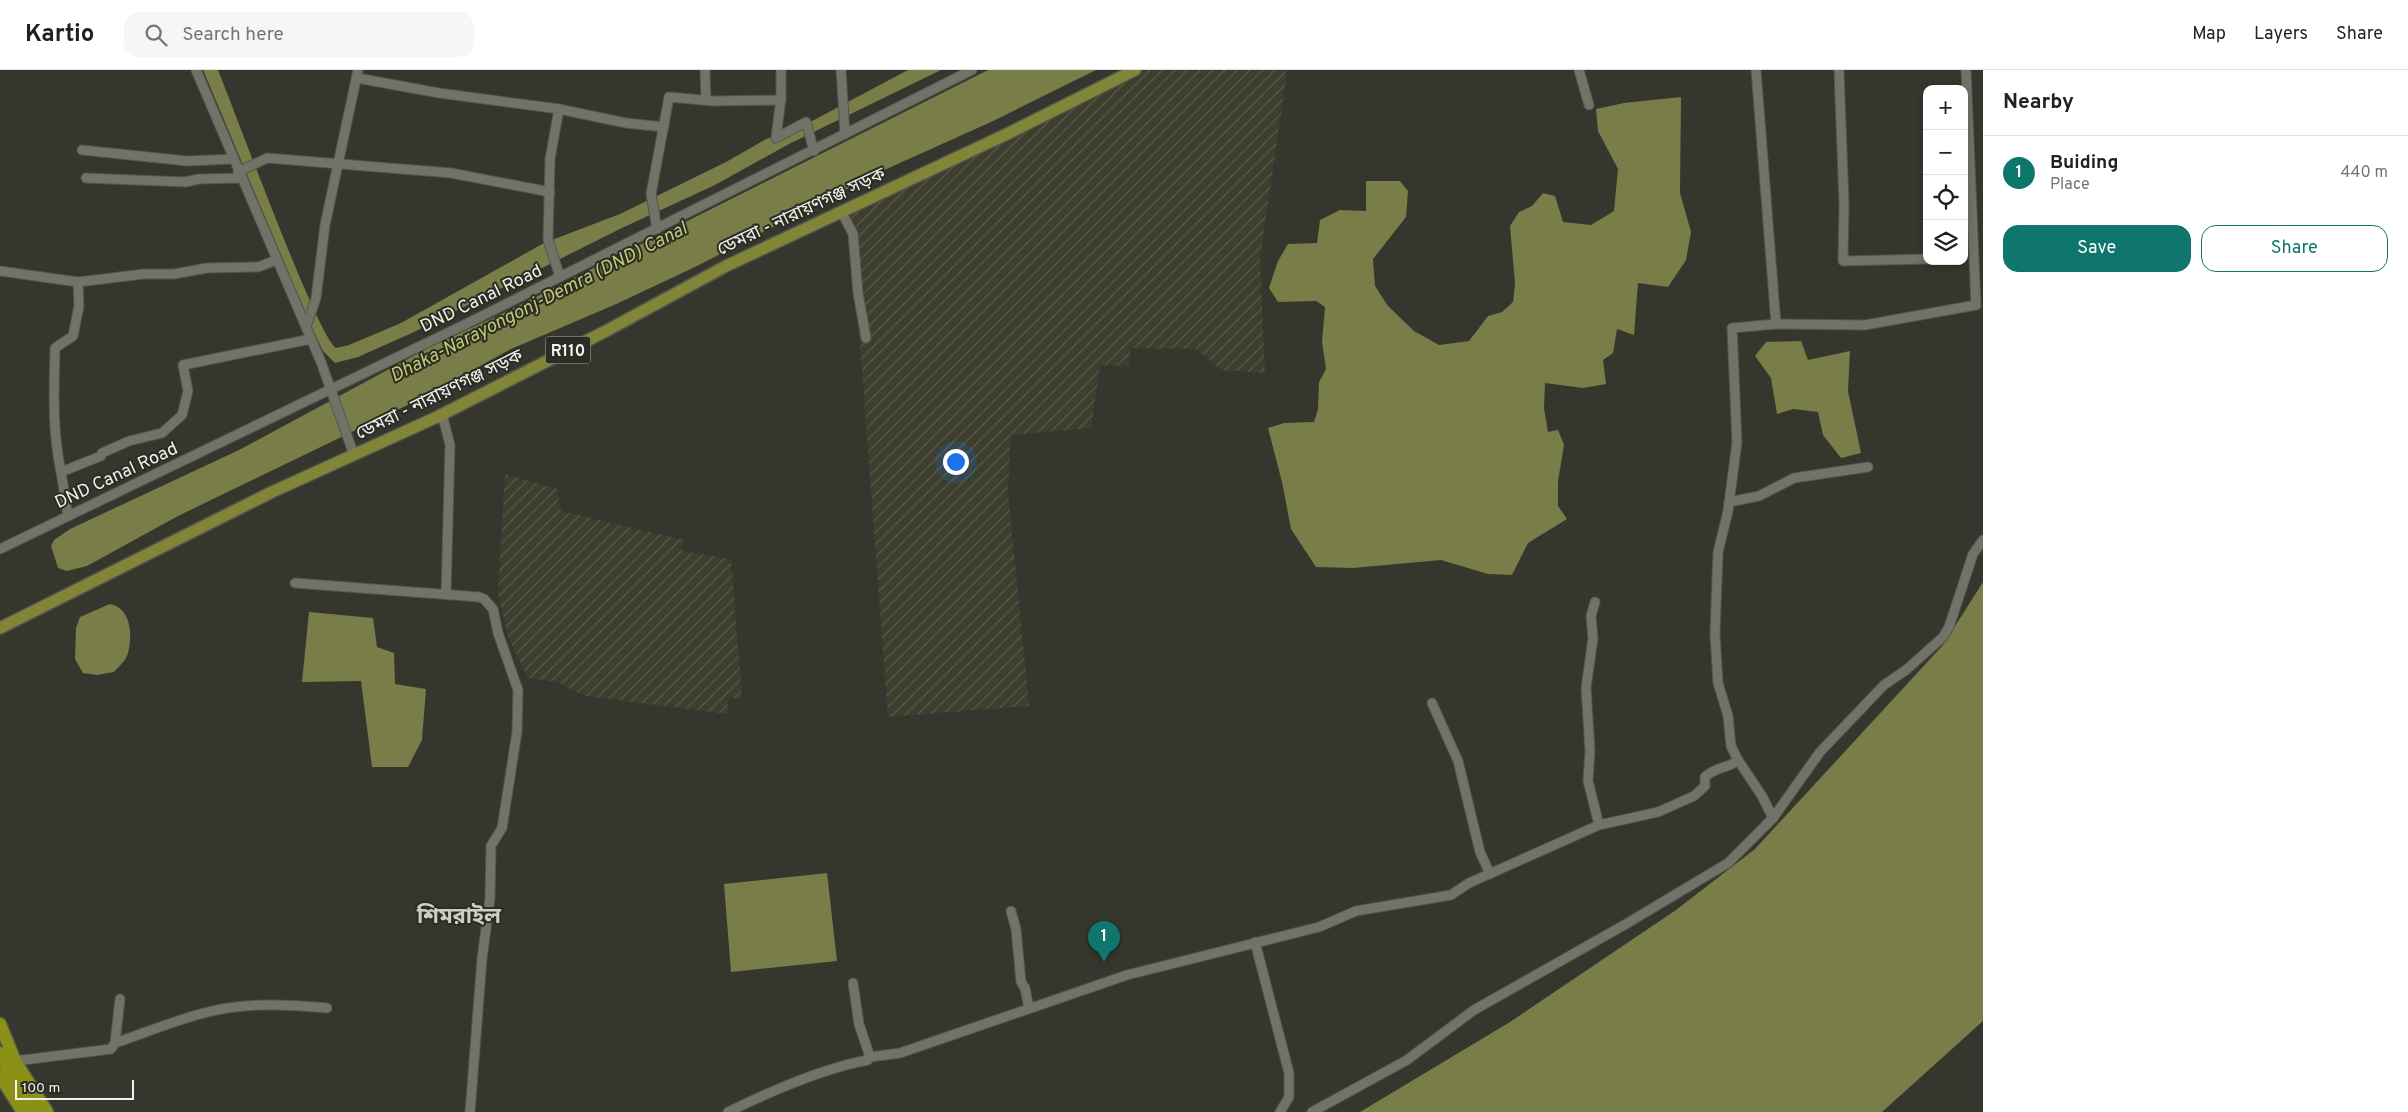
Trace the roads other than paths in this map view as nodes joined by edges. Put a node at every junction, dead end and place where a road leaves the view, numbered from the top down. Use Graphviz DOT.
graph roads {
  1 [pos="196,70"];
  2 [pos="705,70"];
  3 [pos="781,70"];
  4 [pos="841,70"];
  5 [pos="972,70"];
  6 [pos="1135,70"];
  7 [pos="1579,70"];
  8 [pos="1756,70"];
  9 [pos="1839,70"];
  10 [pos="1966,70"];
  11 [pos="357,74"];
  12 [pos="706,100"];
  13 [pos="781,100"];
  14 [pos="1589,106"];
  15 [pos="558,109"];
  16 [pos="664,127"];
  17 [pos="845,134"];
  18 [pos="82,150"];
  19 [pos="814,151"];
  20 [pos="233,160"];
  21 [pos="339,165"];
  22 [pos="240,175"];
  23 [pos="86,178"];
  24 [pos="550,192"];
  25 [pos="841,211"];
  26 [pos="657,229"];
  27 [pos="1969,258"];
  28 [pos="1923,259"];
  29 [pos="277,260"];
  30 [pos="0,271"];
  31 [pos="560,277"];
  32 [pos="78,282"];
  33 [pos="1776,324"];
  34 [pos="306,326"];
  35 [pos="866,338"];
  36 [pos="311,339"];
  37 [pos="331,388"];
  38 [pos="442,414"];
  39 [pos="354,455"];
  40 [pos="1868,467"];
  41 [pos="61,472"];
  42 [pos="1729,502"];
  43 [pos="68,516"];
  44 [pos="1983,540"];
  45 [pos="0,549"];
  46 [pos="295,582"];
  47 [pos="446,594"];
  48 [pos="1594,602"];
  49 [pos="0,628"];
  50 [pos="1432,703"];
  51 [pos="1738,760"];
  52 [pos="1773,818"];
  53 [pos="1600,825"];
  54 [pos="1490,874"];
  55 [pos="1011,911"];
  56 [pos="1254,942"];
  57 [pos="853,983"];
  58 [pos="120,999"];
  59 [pos="327,1008"];
  60 [pos="1029,1008"];
  61 [pos="0,1024"];
  62 [pos="115,1043"];
  63 [pos="0,1053"];
  64 [pos="870,1057"];
  65 [pos="15,1061"];
  66 [pos="0,1076"];
  67 [pos="0,1091"];
  68 [pos="13,1112"];
  69 [pos="23,1112"];
  70 [pos="36,1112"];
  71 [pos="47,1112"];
  72 [pos="470,1112"];
  73 [pos="728,1112"];
  74 [pos="1280,1112"];
  75 [pos="1312,1112"];
  1 -- 20 [label="street"];
  2 -- 12 [label="street"];
  3 -- 13 [label="street"];
  4 -- 17 [label="street"];
  5 -- 17 [label="street, DND Canal Road"];
  6 -- 25 [label="main road, ডেমরা - নারায়ণগঞ্জ সড়ক / R110"];
  7 -- 14 [label="street"];
  8 -- 33 [label="street"];
  9 -- 28 [label="street"];
  10 -- 27 [label="street"];
  11 -- 15 [label="street"];
  11 -- 21 [label="street"];
  12 -- 13 [label="street"];
  12 -- 16 [label="street"];
  13 -- 19 [label="street"];
  15 -- 16 [label="street"];
  15 -- 24 [label="street"];
  16 -- 26 [label="street"];
  17 -- 19 [label="street, DND Canal Road"];
  18 -- 20 [label="street"];
  19 -- 26 [label="street, DND Canal Road"];
  20 -- 22 [label="street"];
  21 -- 22 [label="street"];
  21 -- 24 [label="street"];
  21 -- 34 [label="street"];
  22 -- 23 [label="street"];
  22 -- 29 [label="street"];
  24 -- 31 [label="street"];
  25 -- 35 [label="street"];
  25 -- 38 [label="main road, ডেমরা - নারায়ণগঞ্জ সড়ক / R110"];
  26 -- 31 [label="street, DND Canal Road"];
  27 -- 33 [label="street"];
  29 -- 32 [label="street"];
  29 -- 34 [label="street"];
  30 -- 32 [label="street"];
  31 -- 37 [label="street, DND Canal Road"];
  32 -- 41 [label="street"];
  33 -- 42 [label="street"];
  34 -- 36 [label="street"];
  36 -- 37 [label="street"];
  36 -- 41 [label="street"];
  37 -- 39 [label="street"];
  37 -- 43 [label="street, DND Canal Road"];
  38 -- 39 [label="main road, ডেমরা - নারায়ণগঞ্জ সড়ক / R110"];
  38 -- 47 [label="street"];
  39 -- 49 [label="main road, ডেমরা - নারায়ণগঞ্জ সড়ক / R110"];
  40 -- 42 [label="street"];
  41 -- 43 [label="street"];
  42 -- 51 [label="street"];
  43 -- 45 [label="street, DND Canal Road"];
  44 -- 52 [label="street"];
  46 -- 47 [label="street"];
  47 -- 72 [label="street"];
  48 -- 53 [label="street"];
  50 -- 54 [label="street"];
  51 -- 52 [label="street"];
  51 -- 53 [label="street"];
  52 -- 75 [label="street"];
  53 -- 54 [label="street"];
  54 -- 56 [label="street"];
  55 -- 60 [label="street"];
  56 -- 60 [label="street"];
  56 -- 74 [label="street"];
  57 -- 64 [label="street"];
  58 -- 62 [label="street"];
  59 -- 62 [label="street"];
  60 -- 64 [label="street"];
  61 -- 65 [label="highway"];
  62 -- 65 [label="street"];
  63 -- 70 [label="highway"];
  64 -- 73 [label="street"];
  65 -- 71 [label="highway"];
  66 -- 69 [label="highway"];
  67 -- 68 [label="highway"];
}
